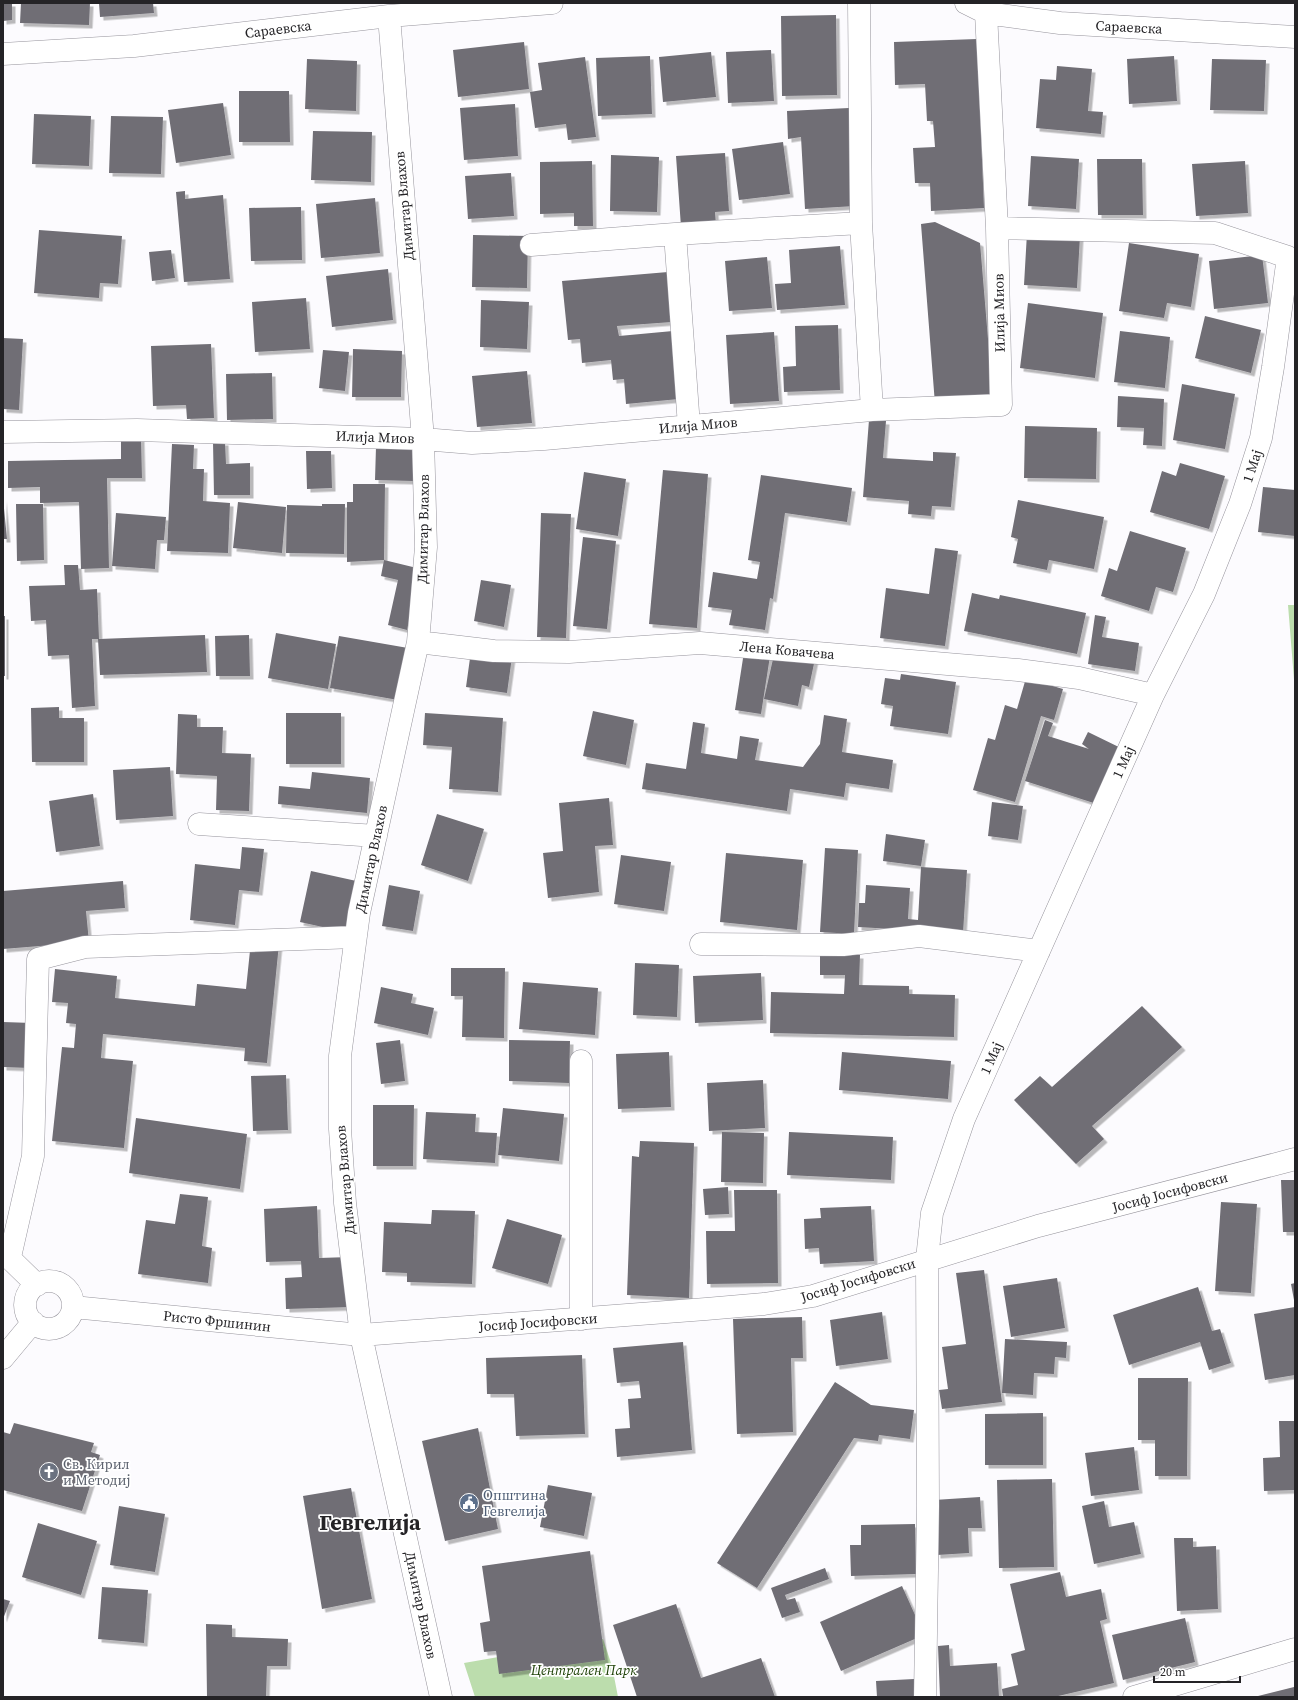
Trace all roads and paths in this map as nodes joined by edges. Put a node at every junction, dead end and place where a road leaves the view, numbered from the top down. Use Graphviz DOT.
graph roads {
  1 [pos="552,3"];
  2 [pos="859,3"];
  3 [pos="966,3"];
  4 [pos="986,13"];
  5 [pos="388,16"];
  6 [pos="1295,37"];
  7 [pos="3,54"];
  8 [pos="861,223"];
  9 [pos="997,228"];
  10 [pos="675,234"];
  11 [pos="531,245"];
  12 [pos="872,410"];
  13 [pos="689,426"];
  14 [pos="3,432"];
  15 [pos="423,439"];
  16 [pos="418,642"];
  17 [pos="1153,695"];
  18 [pos="199,824"];
  19 [pos="376,836"];
  20 [pos="356,937"];
  21 [pos="701,944"];
  22 [pos="1039,951"];
  23 [pos="581,1061"];
  24 [pos="1295,1159"];
  25 [pos="6,1255"];
  26 [pos="928,1259"];
  27 [pos="37,1285"];
  28 [pos="73,1307"];
  29 [pos="580,1319"];
  30 [pos="33,1322"];
  31 [pos="362,1335"];
  32 [pos="3,1358"];
  33 [pos="1295,1649"];
  34 [pos="441,1697"];
  35 [pos="925,1697"];
  36 [pos="1134,1697"];
  1 -- 5 [label="street, Сараевска"];
  2 -- 8 [label="street"];
  3 -- 4 [label="street, Сараевска"];
  4 -- 6 [label="street, Сараевска"];
  4 -- 9 [label="street, Илија Миов"];
  5 -- 7 [label="street, Сараевска"];
  5 -- 15 [label="street, Димитар Влахов"];
  8 -- 10 [label="street"];
  8 -- 12 [label="street"];
  9 -- 12 [label="street, Илија Миов"];
  9 -- 17 [label="street, 1 Мај"];
  10 -- 11 [label="street"];
  10 -- 13 [label="street"];
  12 -- 13 [label="street, Илија Миов"];
  13 -- 15 [label="street, Илија Миов"];
  14 -- 15 [label="street, Илија Миов"];
  15 -- 16 [label="street, Димитар Влахов"];
  16 -- 17 [label="street, Лена Ковачева"];
  16 -- 19 [label="street, Димитар Влахов"];
  17 -- 22 [label="street, 1 Мај"];
  18 -- 19 [label="street"];
  19 -- 20 [label="street, Димитар Влахов"];
  20 -- 25 [label="street"];
  20 -- 31 [label="street, Димитар Влахов"];
  21 -- 22 [label="street"];
  22 -- 26 [label="street, 1 Мај"];
  23 -- 29 [label="street"];
  24 -- 26 [label="street, Јосиф Јосифовски"];
  25 -- 27 [label="street"];
  26 -- 29 [label="street, Јосиф Јосифовски"];
  26 -- 35 [label="street, 1 Мај"];
  27 -- 28 [label="street"];
  27 -- 30 [label="street"];
  28 -- 30 [label="street"];
  28 -- 31 [label="street, Ристо Фршинин"];
  29 -- 31 [label="street, Јосиф Јосифовски"];
  30 -- 32 [label="street"];
  31 -- 34 [label="street, Димитар Влахов"];
  33 -- 36 [label="street"];
}
